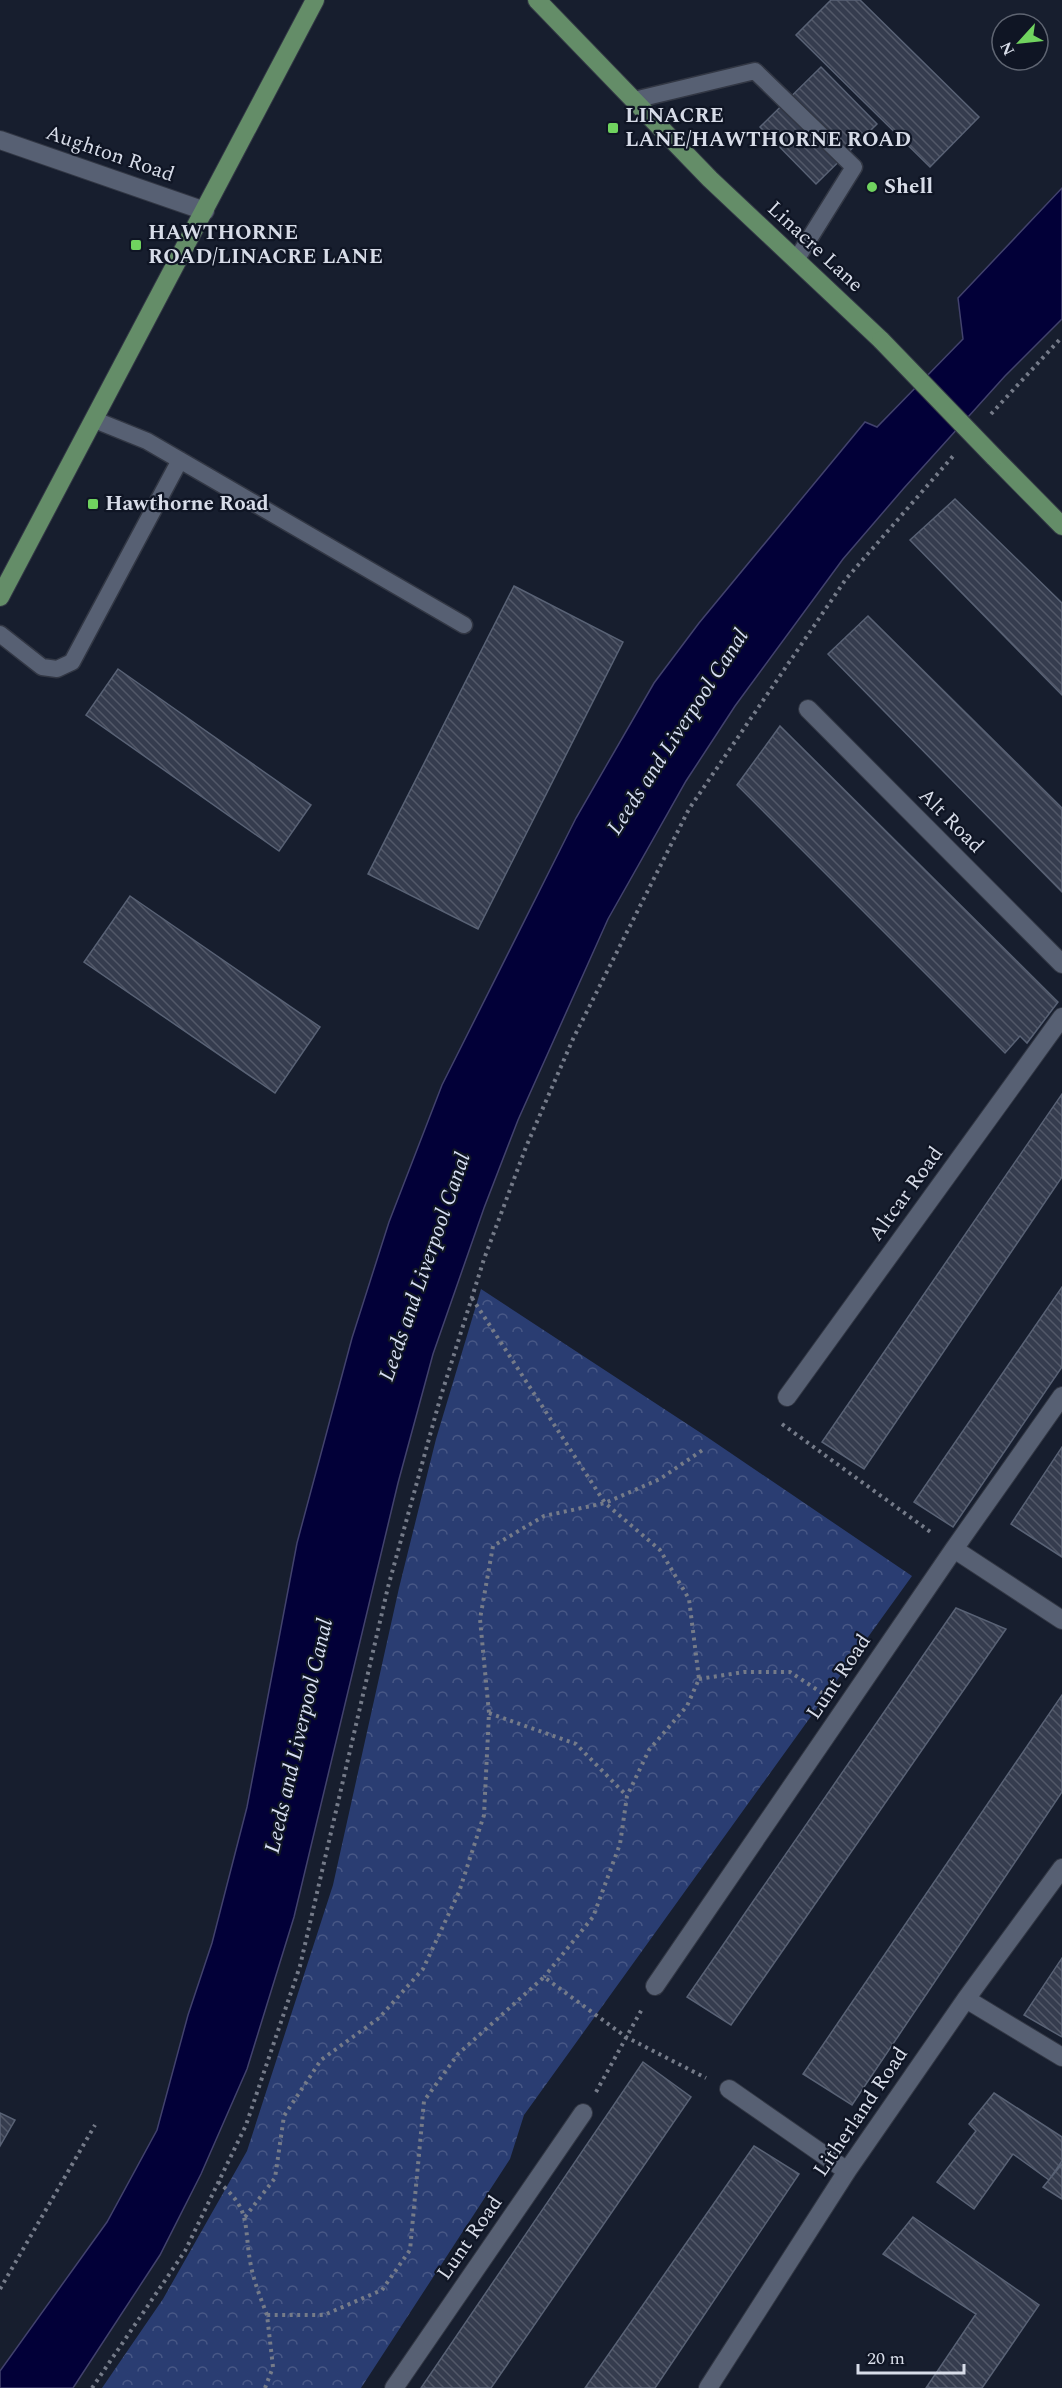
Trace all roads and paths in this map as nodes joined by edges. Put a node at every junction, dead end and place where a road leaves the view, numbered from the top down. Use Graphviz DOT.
graph roads {
  1 [pos="315,0"];
  2 [pos="537,0"];
  3 [pos="634,100"];
  4 [pos="0,140"];
  5 [pos="205,211"];
  6 [pos="796,260"];
  7 [pos="1062,338"];
  8 [pos="94,420"];
  9 [pos="985,421"];
  10 [pos="961,447"];
  11 [pos="180,460"];
  12 [pos="1062,526"];
  13 [pos="0,597"];
  14 [pos="464,625"];
  15 [pos="0,634"];
  16 [pos="808,709"];
  17 [pos="1062,964"];
  18 [pos="1062,1017"];
  19 [pos="472,1297"];
  20 [pos="787,1396"];
  21 [pos="1062,1396"];
  22 [pos="704,1449"];
  23 [pos="605,1503"];
  24 [pos="954,1549"];
  25 [pos="1062,1620"];
  26 [pos="699,1679"];
  27 [pos="844,1709"];
  28 [pos="489,1713"];
  29 [pos="627,1796"];
  30 [pos="1062,1868"];
  31 [pos="544,1977"];
  32 [pos="655,1986"];
  33 [pos="966,1999"];
  34 [pos="626,2037"];
  35 [pos="1062,2057"];
  36 [pos="729,2089"];
  37 [pos="584,2113"];
  38 [pos="95,2125"];
  39 [pos="847,2171"];
  40 [pos="218,2182"];
  41 [pos="245,2217"];
  42 [pos="0,2289"];
  43 [pos="267,2315"];
  44 [pos="92,2388"];
  45 [pos="265,2388"];
  46 [pos="394,2388"];
  47 [pos="708,2388"];
  1 -- 5 [label="main road"];
  2 -- 3 [label="main road, Linacre Lane"];
  3 -- 6 [label="main road, Linacre Lane"];
  3 -- 6 [label="lane"];
  4 -- 5 [label="street, Aughton Road"];
  5 -- 8 [label="main road"];
  6 -- 12 [label="main road, Linacre Lane, bridge"];
  7 -- 9 [label="path"];
  8 -- 11 [label="lane"];
  8 -- 13 [label="main road"];
  10 -- 19 [label="path"];
  11 -- 14 [label="lane"];
  11 -- 15 [label="lane"];
  16 -- 17 [label="street, Alt Road"];
  18 -- 20 [label="street, Altcar Road"];
  19 -- 23 [label="path"];
  19 -- 40 [label="path"];
  20 -- 24 [label="path"];
  21 -- 24 [label="street, Lunt Road"];
  22 -- 23 [label="path"];
  23 -- 26 [label="path"];
  23 -- 28 [label="path"];
  24 -- 25 [label="street"];
  24 -- 27 [label="street, Lunt Road"];
  26 -- 27 [label="path"];
  26 -- 29 [label="path"];
  27 -- 32 [label="street, Lunt Road"];
  28 -- 29 [label="path"];
  28 -- 41 [label="path"];
  29 -- 31 [label="path"];
  30 -- 33 [label="street, Litherland Road"];
  31 -- 34 [label="path"];
  31 -- 43 [label="path"];
  32 -- 34 [label="path"];
  33 -- 35 [label="street"];
  33 -- 39 [label="street, Litherland Road"];
  34 -- 36 [label="path"];
  34 -- 37 [label="path"];
  36 -- 39 [label="street"];
  37 -- 46 [label="street, Lunt Road"];
  38 -- 42 [label="path"];
  39 -- 47 [label="street, Litherland Road"];
  40 -- 41 [label="path"];
  40 -- 44 [label="path"];
  41 -- 43 [label="path"];
  43 -- 45 [label="path"];
}
